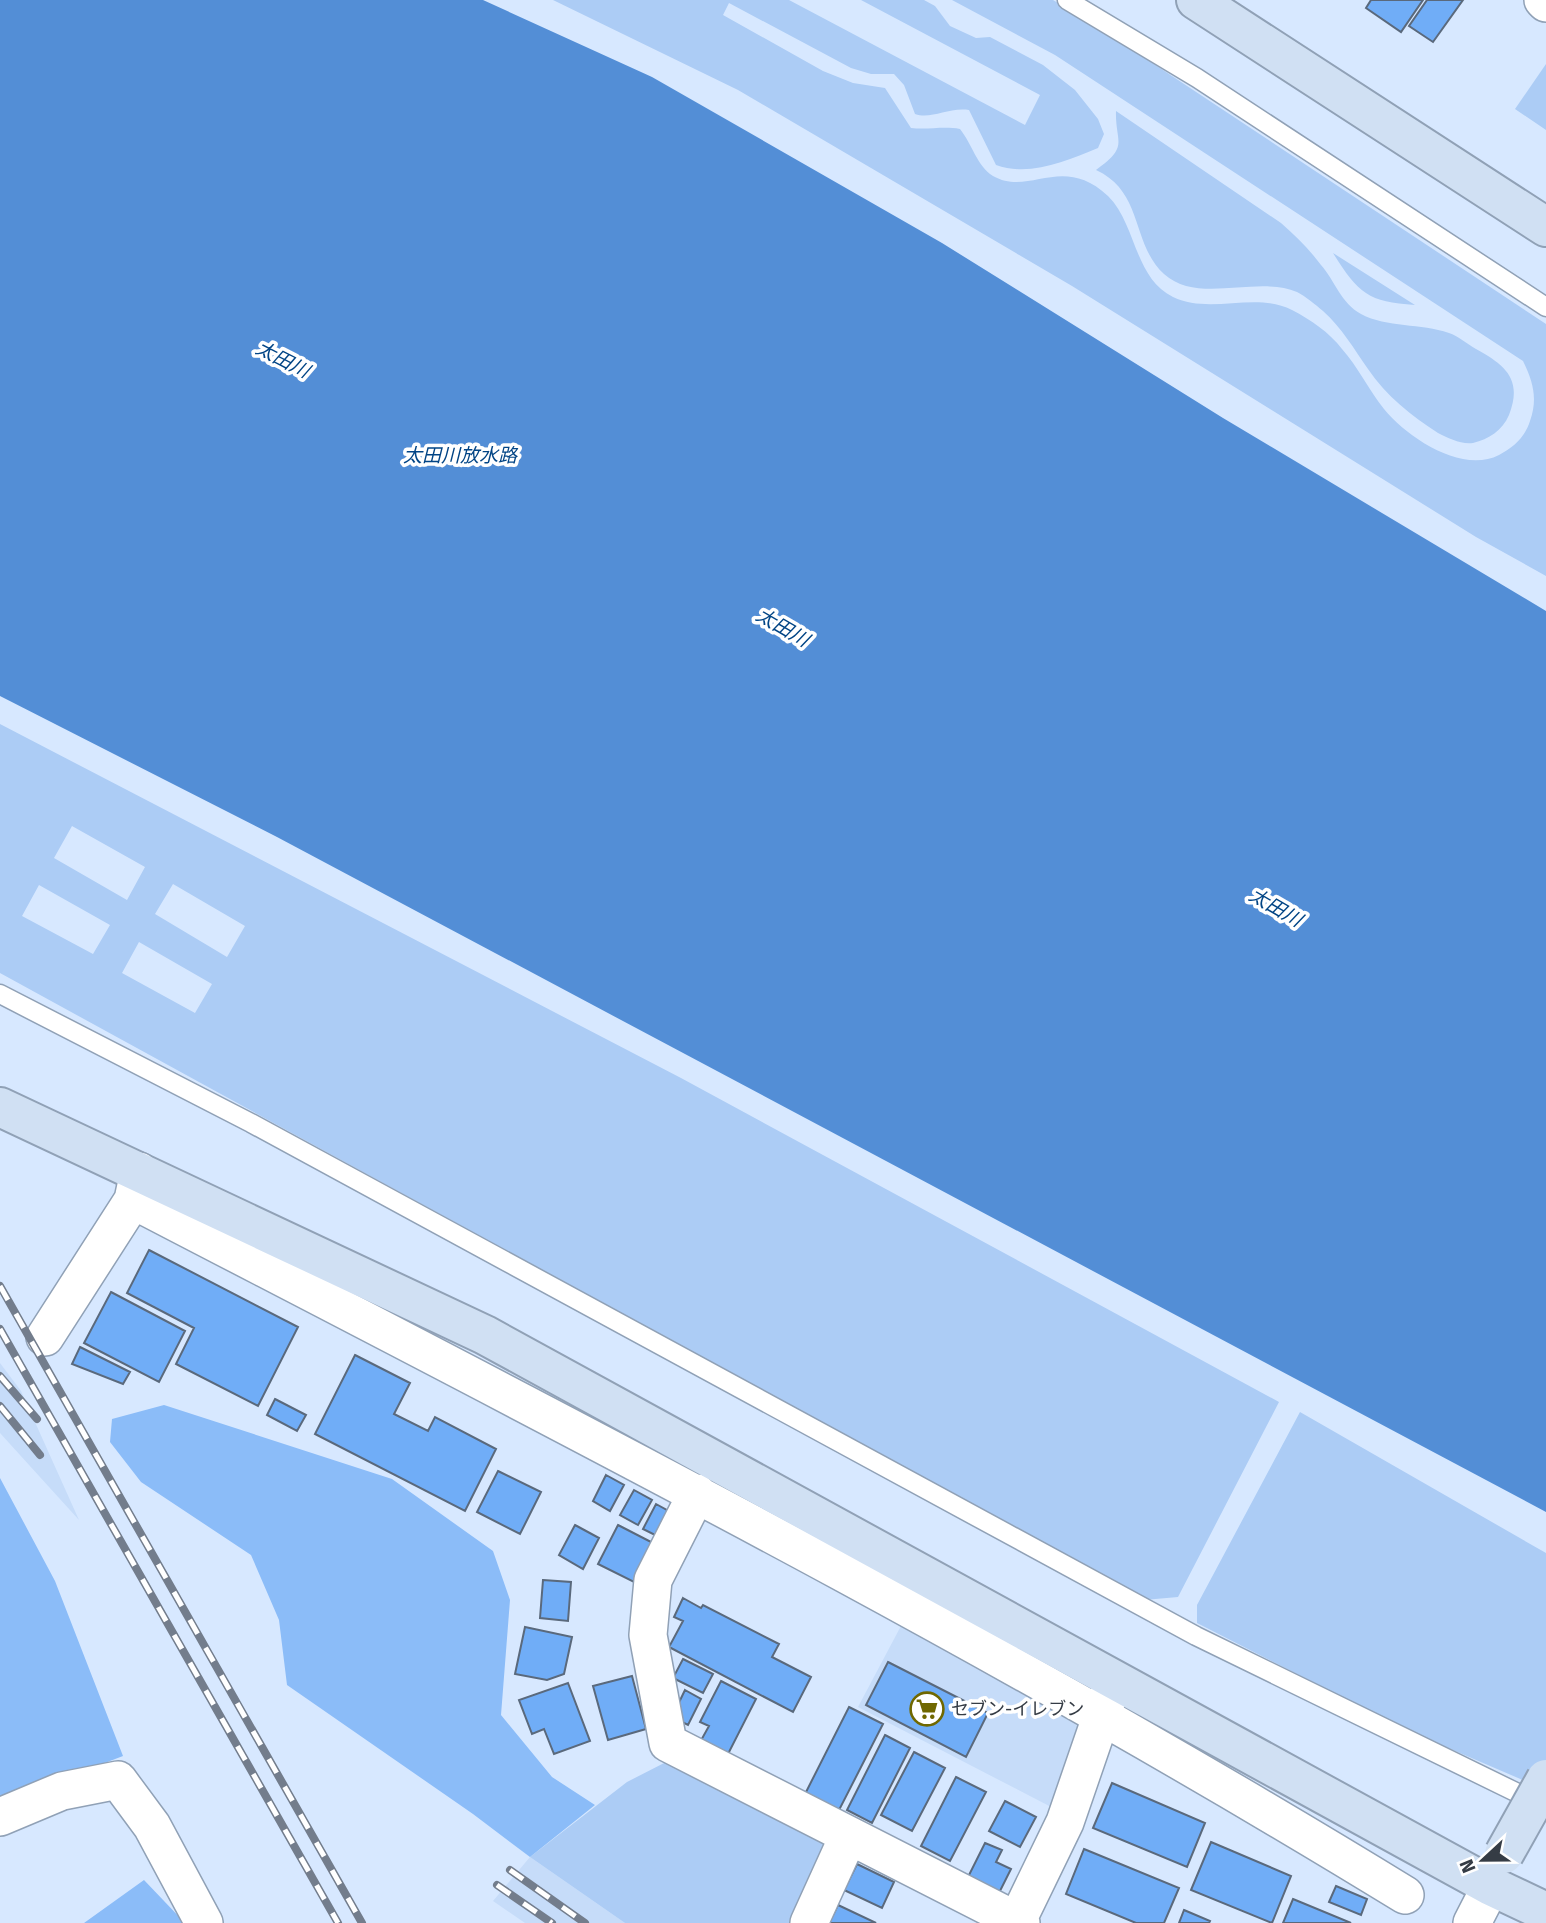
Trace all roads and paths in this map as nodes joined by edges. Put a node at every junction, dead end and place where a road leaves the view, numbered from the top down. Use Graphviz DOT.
graph roads {
  1 [pos="1067,0"];
  2 [pos="1196,0"];
  3 [pos="1546,227"];
  4 [pos="1546,307"];
  5 [pos="0,994"];
  6 [pos="0,1107"];
  7 [pos="136,1185"];
  8 [pos="45,1337"];
  9 [pos="696,1493"];
  10 [pos="1114,1678"];
  11 [pos="1102,1716"];
  12 [pos="1546,1779"];
  13 [pos="1546,1806"];
  14 [pos="0,1817"];
  15 [pos="848,1837"];
  16 [pos="1497,1870"];
  17 [pos="1405,1895"];
  18 [pos="1546,1912"];
  19 [pos="1018,1922"];
  20 [pos="204,1923"];
  21 [pos="809,1923"];
  22 [pos="1472,1923"];
  1 -- 4 [label="lane"];
  2 -- 3 [label="street"];
  5 -- 13 [label="lane"];
  6 -- 7 [label="street"];
  7 -- 8 [label="street"];
  7 -- 9 [label="street"];
  7 -- 10 [label="street"];
  9 -- 11 [label="street"];
  9 -- 15 [label="street"];
  10 -- 11 [label="street"];
  10 -- 16 [label="street"];
  11 -- 17 [label="street"];
  11 -- 19 [label="street"];
  12 -- 16 [label="street, bridge"];
  14 -- 20 [label="street"];
  15 -- 19 [label="street"];
  15 -- 21 [label="street"];
  16 -- 18 [label="street"];
  16 -- 22 [label="street"];
}
